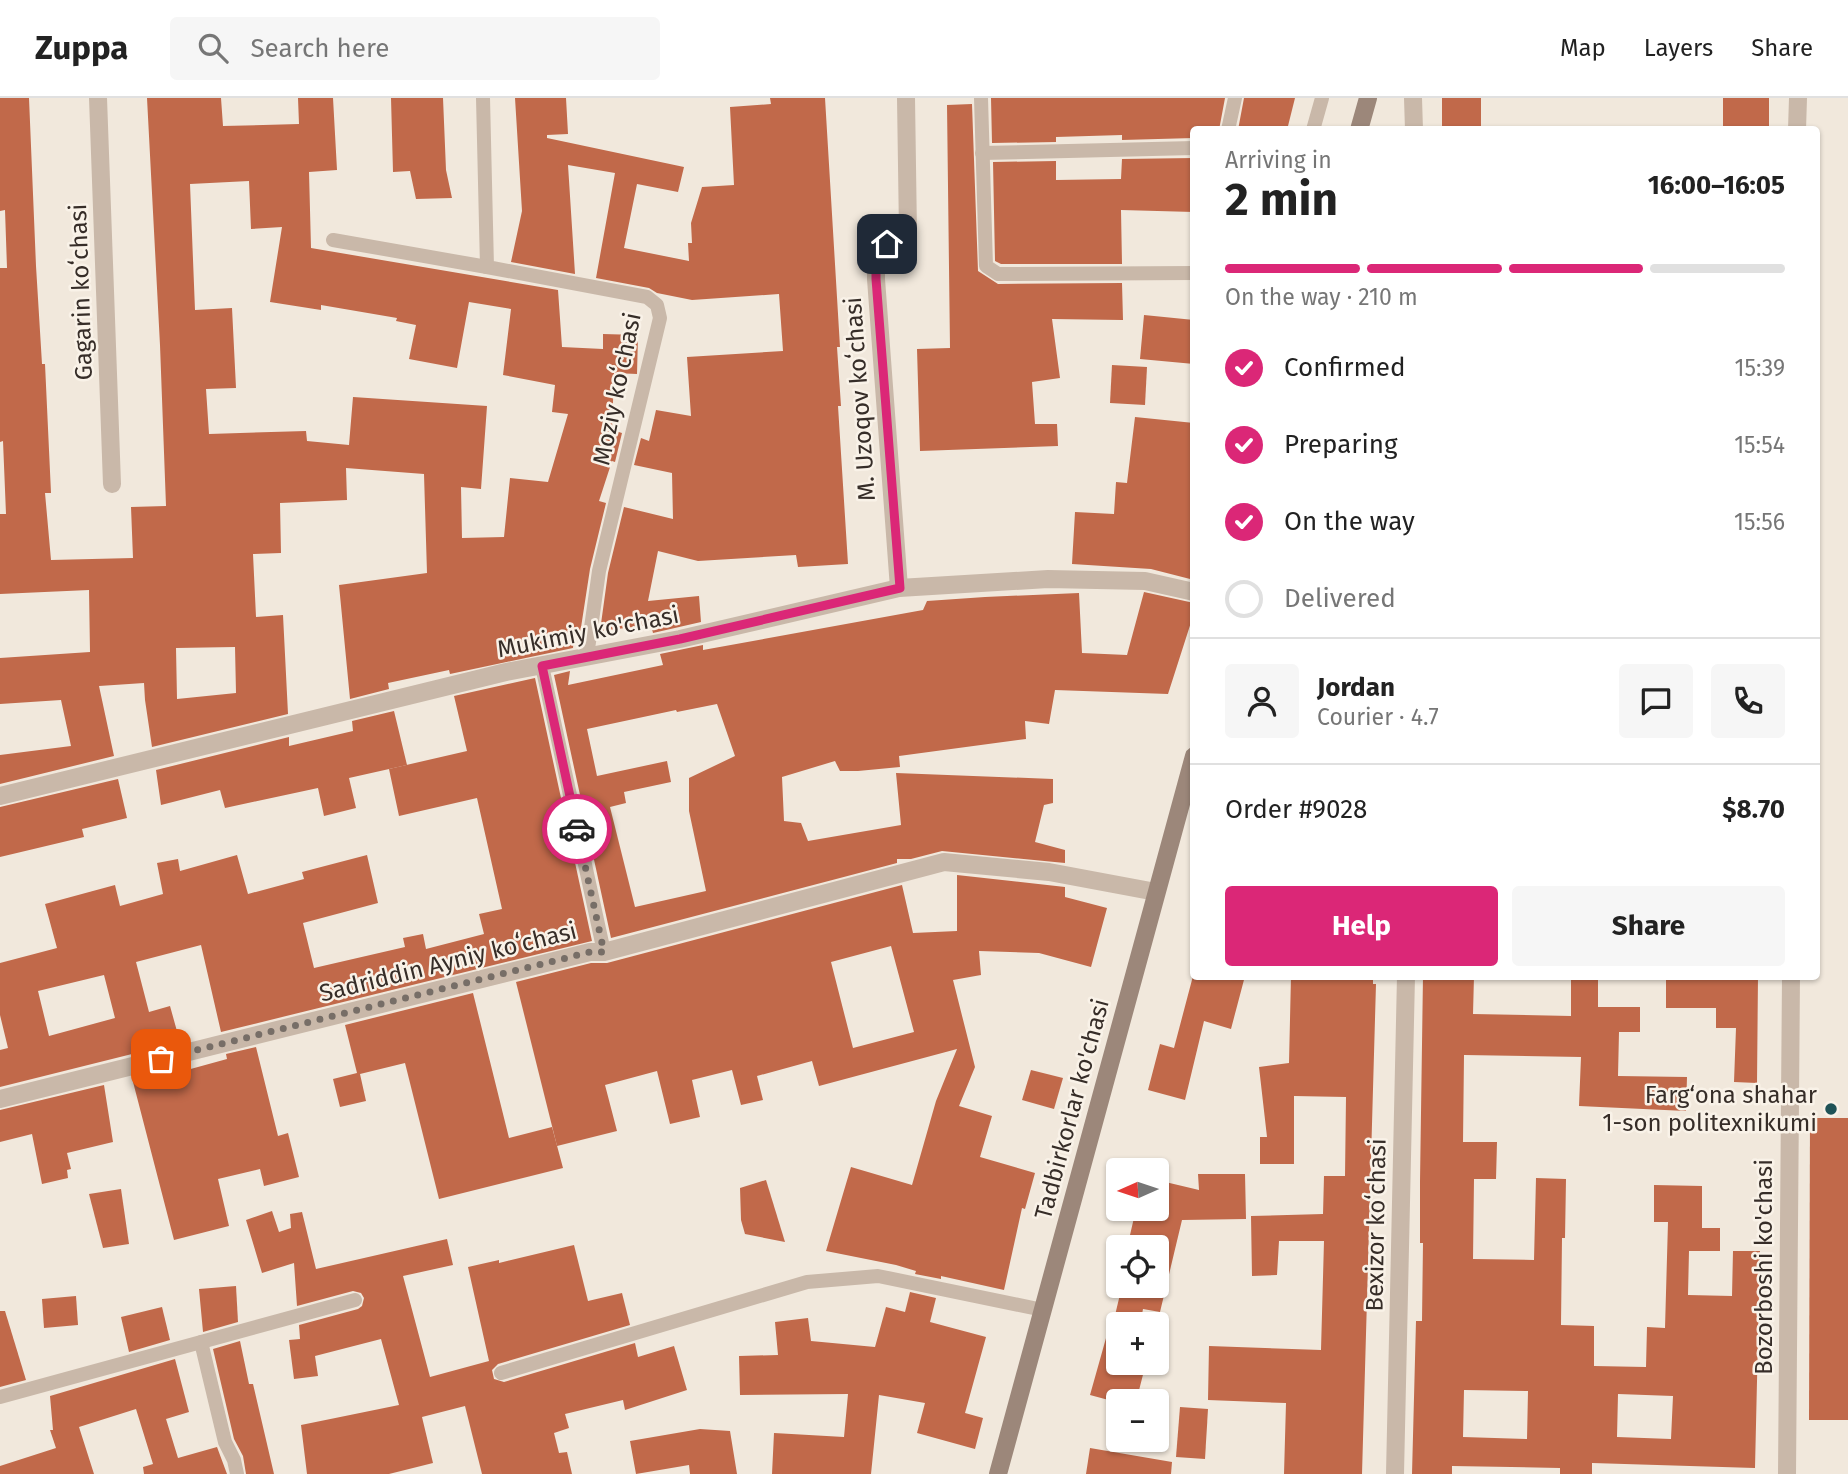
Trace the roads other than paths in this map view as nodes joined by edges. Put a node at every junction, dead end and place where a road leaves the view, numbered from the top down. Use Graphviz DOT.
graph roads {
  1 [pos="98,98"];
  2 [pos="483,98"];
  3 [pos="906,98"];
  4 [pos="981,98"];
  5 [pos="1235,98"];
  6 [pos="1322,98"];
  7 [pos="1368,98"];
  8 [pos="1413,98"];
  9 [pos="1798,98"];
  10 [pos="1229,126"];
  11 [pos="1314,126"];
  12 [pos="1360,126"];
  13 [pos="1414,126"];
  14 [pos="1797,126"];
  15 [pos="1190,148"];
  16 [pos="982,153"];
  17 [pos="333,240"];
  18 [pos="487,267"];
  19 [pos="1190,273"];
  20 [pos="112,484"];
  21 [pos="900,588"];
  22 [pos="1190,591"];
  23 [pos="587,656"];
  24 [pos="542,666"];
  25 [pos="1190,770"];
  26 [pos="0,796"];
  27 [pos="1156,892"];
  28 [pos="604,952"];
  29 [pos="1406,980"];
  30 [pos="1791,980"];
  31 [pos="0,1099"];
  32 [pos="355,1300"];
  33 [pos="1043,1310"];
  34 [pos="201,1342"];
  35 [pos="501,1373"];
  36 [pos="0,1397"];
  37 [pos="237,1474"];
  38 [pos="998,1474"];
  39 [pos="1395,1474"];
  40 [pos="1787,1474"];
  1 -- 20 [label="street, Gagarin koʻchasi"];
  2 -- 18 [label="lane"];
  3 -- 21 [label="street, M. Uzoqov koʻchasi"];
  4 -- 16 [label="lane"];
  5 -- 10 [label="lane"];
  6 -- 11 [label="lane"];
  7 -- 12 [label="main road"];
  8 -- 13 [label="street"];
  9 -- 14 [label="street"];
  15 -- 16 [label="lane"];
  16 -- 19 [label="lane"];
  17 -- 18 [label="lane, Moziy koʻchasi"];
  18 -- 23 [label="lane, Moziy koʻchasi"];
  21 -- 22 [label="street, Mukimiy ko'chasi"];
  21 -- 23 [label="street, Mukimiy ko'chasi"];
  23 -- 24 [label="street, Mukimiy ko'chasi"];
  24 -- 26 [label="street, Mukimiy ko'chasi"];
  24 -- 28 [label="lane"];
  25 -- 27 [label="main road, Tadbirkorlar ko'chasi"];
  27 -- 28 [label="street, Sadriddin Ayniy koʻchasi"];
  27 -- 33 [label="main road, Tadbirkorlar ko'chasi"];
  28 -- 31 [label="street, Sadriddin Ayniy koʻchasi"];
  29 -- 39 [label="street, Bexizor koʻchasi"];
  30 -- 40 [label="street, Bozorboshi ko'chasi"];
  32 -- 34 [label="lane"];
  33 -- 35 [label="lane"];
  33 -- 38 [label="main road, Tadbirkorlar ko'chasi"];
  34 -- 36 [label="lane"];
  34 -- 37 [label="lane"];
}
